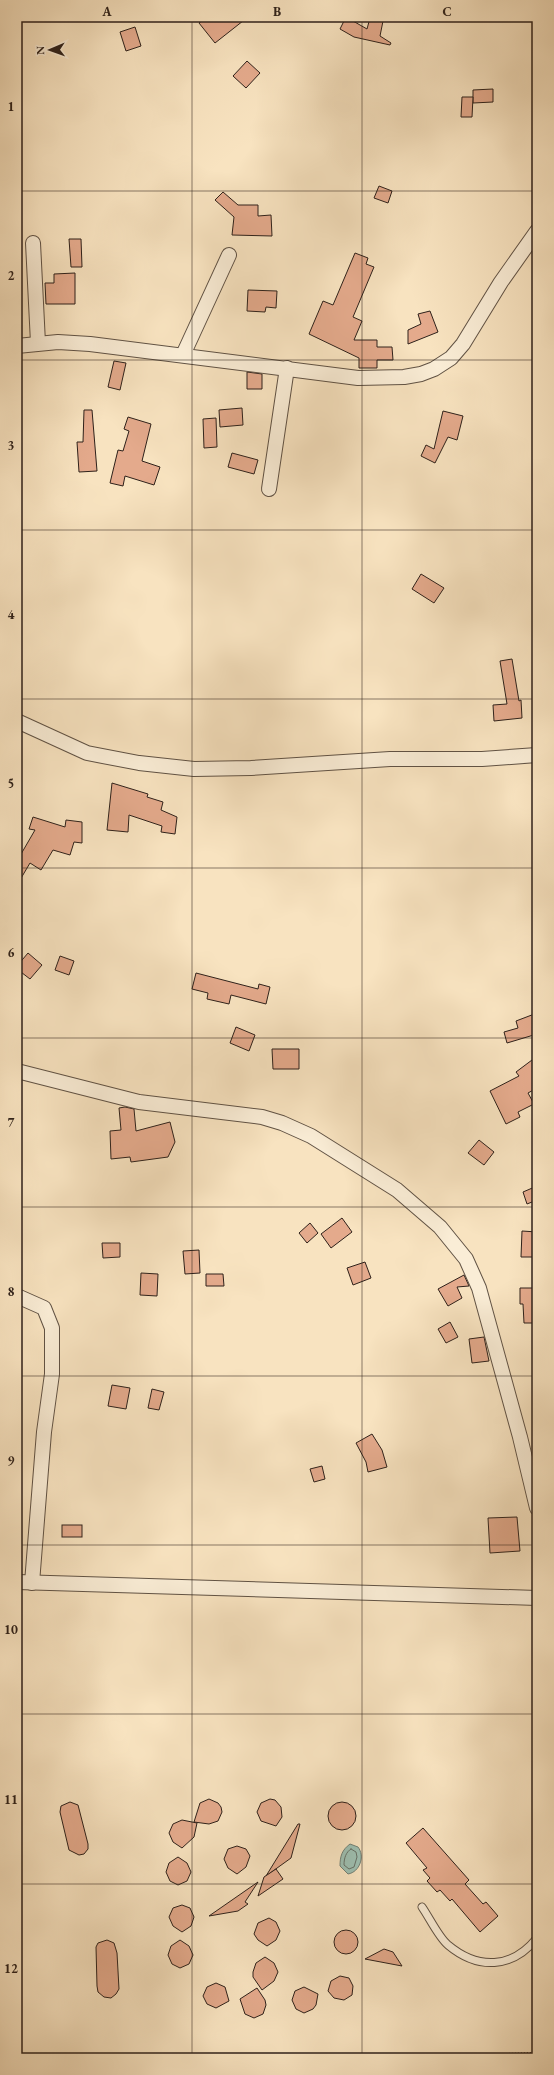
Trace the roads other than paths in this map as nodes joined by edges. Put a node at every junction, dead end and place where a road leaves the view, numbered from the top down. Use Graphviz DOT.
graph roads {
  1 [pos="537,231"];
  2 [pos="33,243"];
  3 [pos="230,255"];
  4 [pos="38,343"];
  5 [pos="17,346"];
  6 [pos="183,355"];
  7 [pos="287,368"];
  8 [pos="269,489"];
  9 [pos="17,721"];
  10 [pos="537,755"];
  11 [pos="17,1071"];
  12 [pos="17,1296"];
  13 [pos="537,1508"];
  14 [pos="17,1582"];
  15 [pos="32,1583"];
  16 [pos="537,1598"];
  17 [pos="422,1907"];
  18 [pos="537,1938"];
  1 -- 7 [label="street"];
  2 -- 4 [label="street"];
  3 -- 6 [label="street"];
  4 -- 5 [label="street"];
  4 -- 6 [label="street"];
  6 -- 7 [label="street"];
  7 -- 8 [label="street"];
  9 -- 10 [label="street"];
  11 -- 13 [label="street"];
  12 -- 15 [label="street"];
  14 -- 15 [label="street"];
  15 -- 16 [label="street"];
  17 -- 18 [label="lane"];
}
